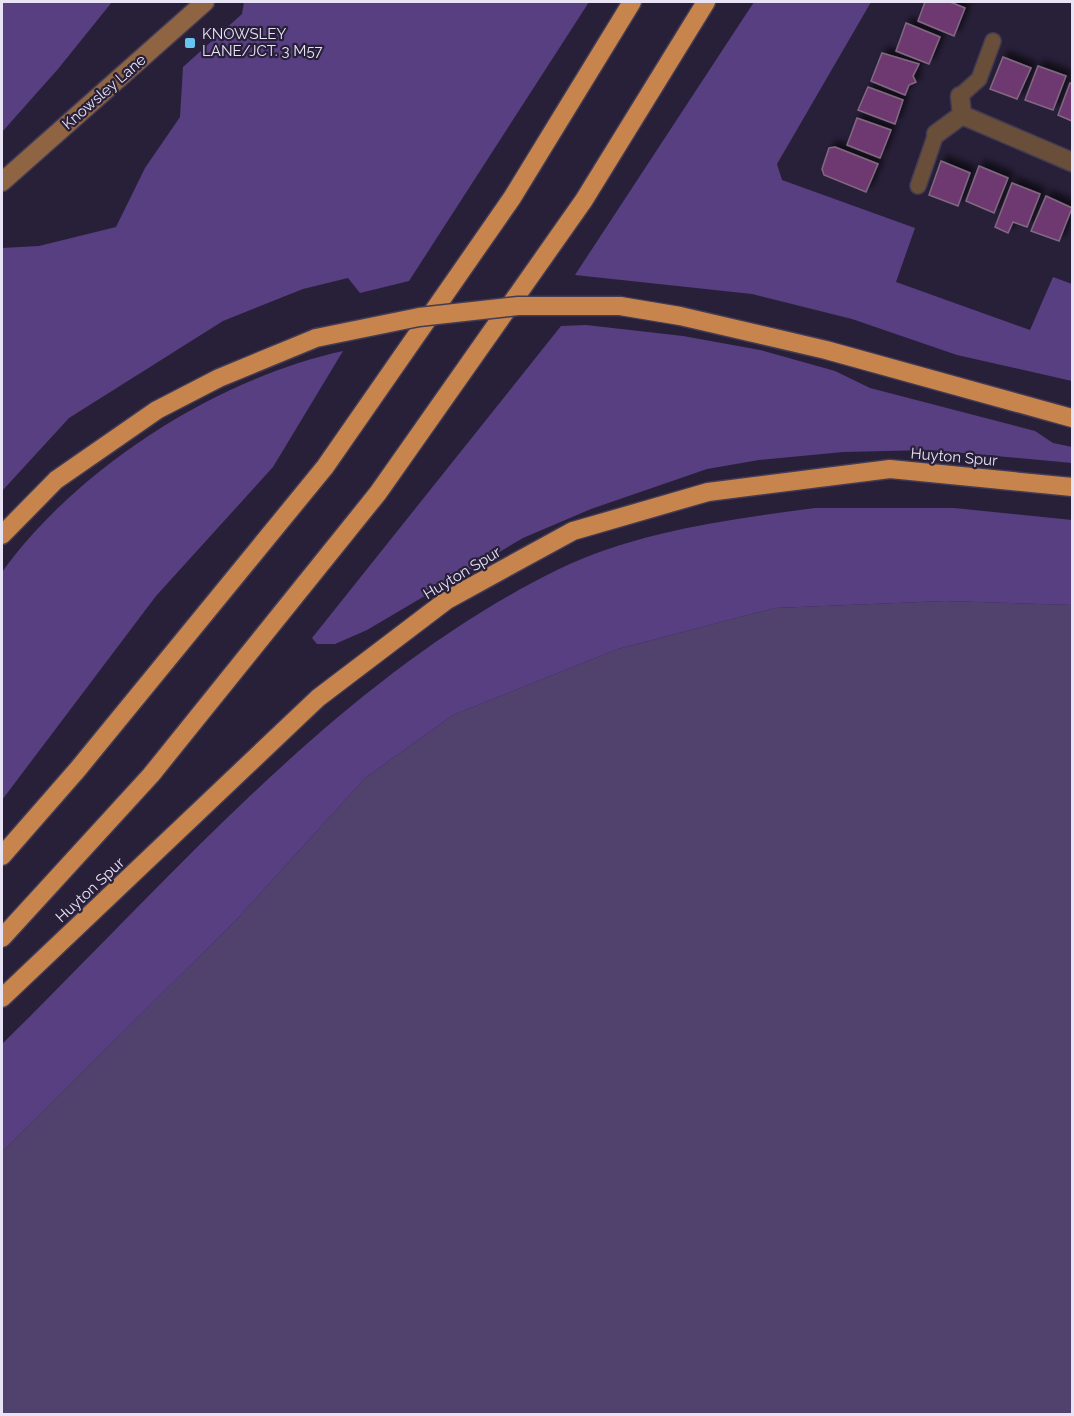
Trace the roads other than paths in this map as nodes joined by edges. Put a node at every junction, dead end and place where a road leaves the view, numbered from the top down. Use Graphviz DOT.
graph roads {
  1 [pos="206,2"];
  2 [pos="632,2"];
  3 [pos="706,2"];
  4 [pos="993,41"];
  5 [pos="960,96"];
  6 [pos="962,115"];
  7 [pos="936,134"];
  8 [pos="1072,162"];
  9 [pos="2,182"];
  10 [pos="918,186"];
  11 [pos="1072,418"];
  12 [pos="1072,487"];
  13 [pos="2,535"];
  14 [pos="2,856"];
  15 [pos="2,938"];
  16 [pos="2,998"];
  1 -- 9 [label="main road, Knowsley Lane"];
  2 -- 14 [label="highway"];
  3 -- 15 [label="highway"];
  4 -- 5 [label="lane"];
  5 -- 6 [label="street"];
  6 -- 7 [label="street"];
  6 -- 8 [label="street"];
  7 -- 10 [label="lane"];
  11 -- 13 [label="highway, bridge"];
  12 -- 16 [label="highway, Huyton Spur"];
}
